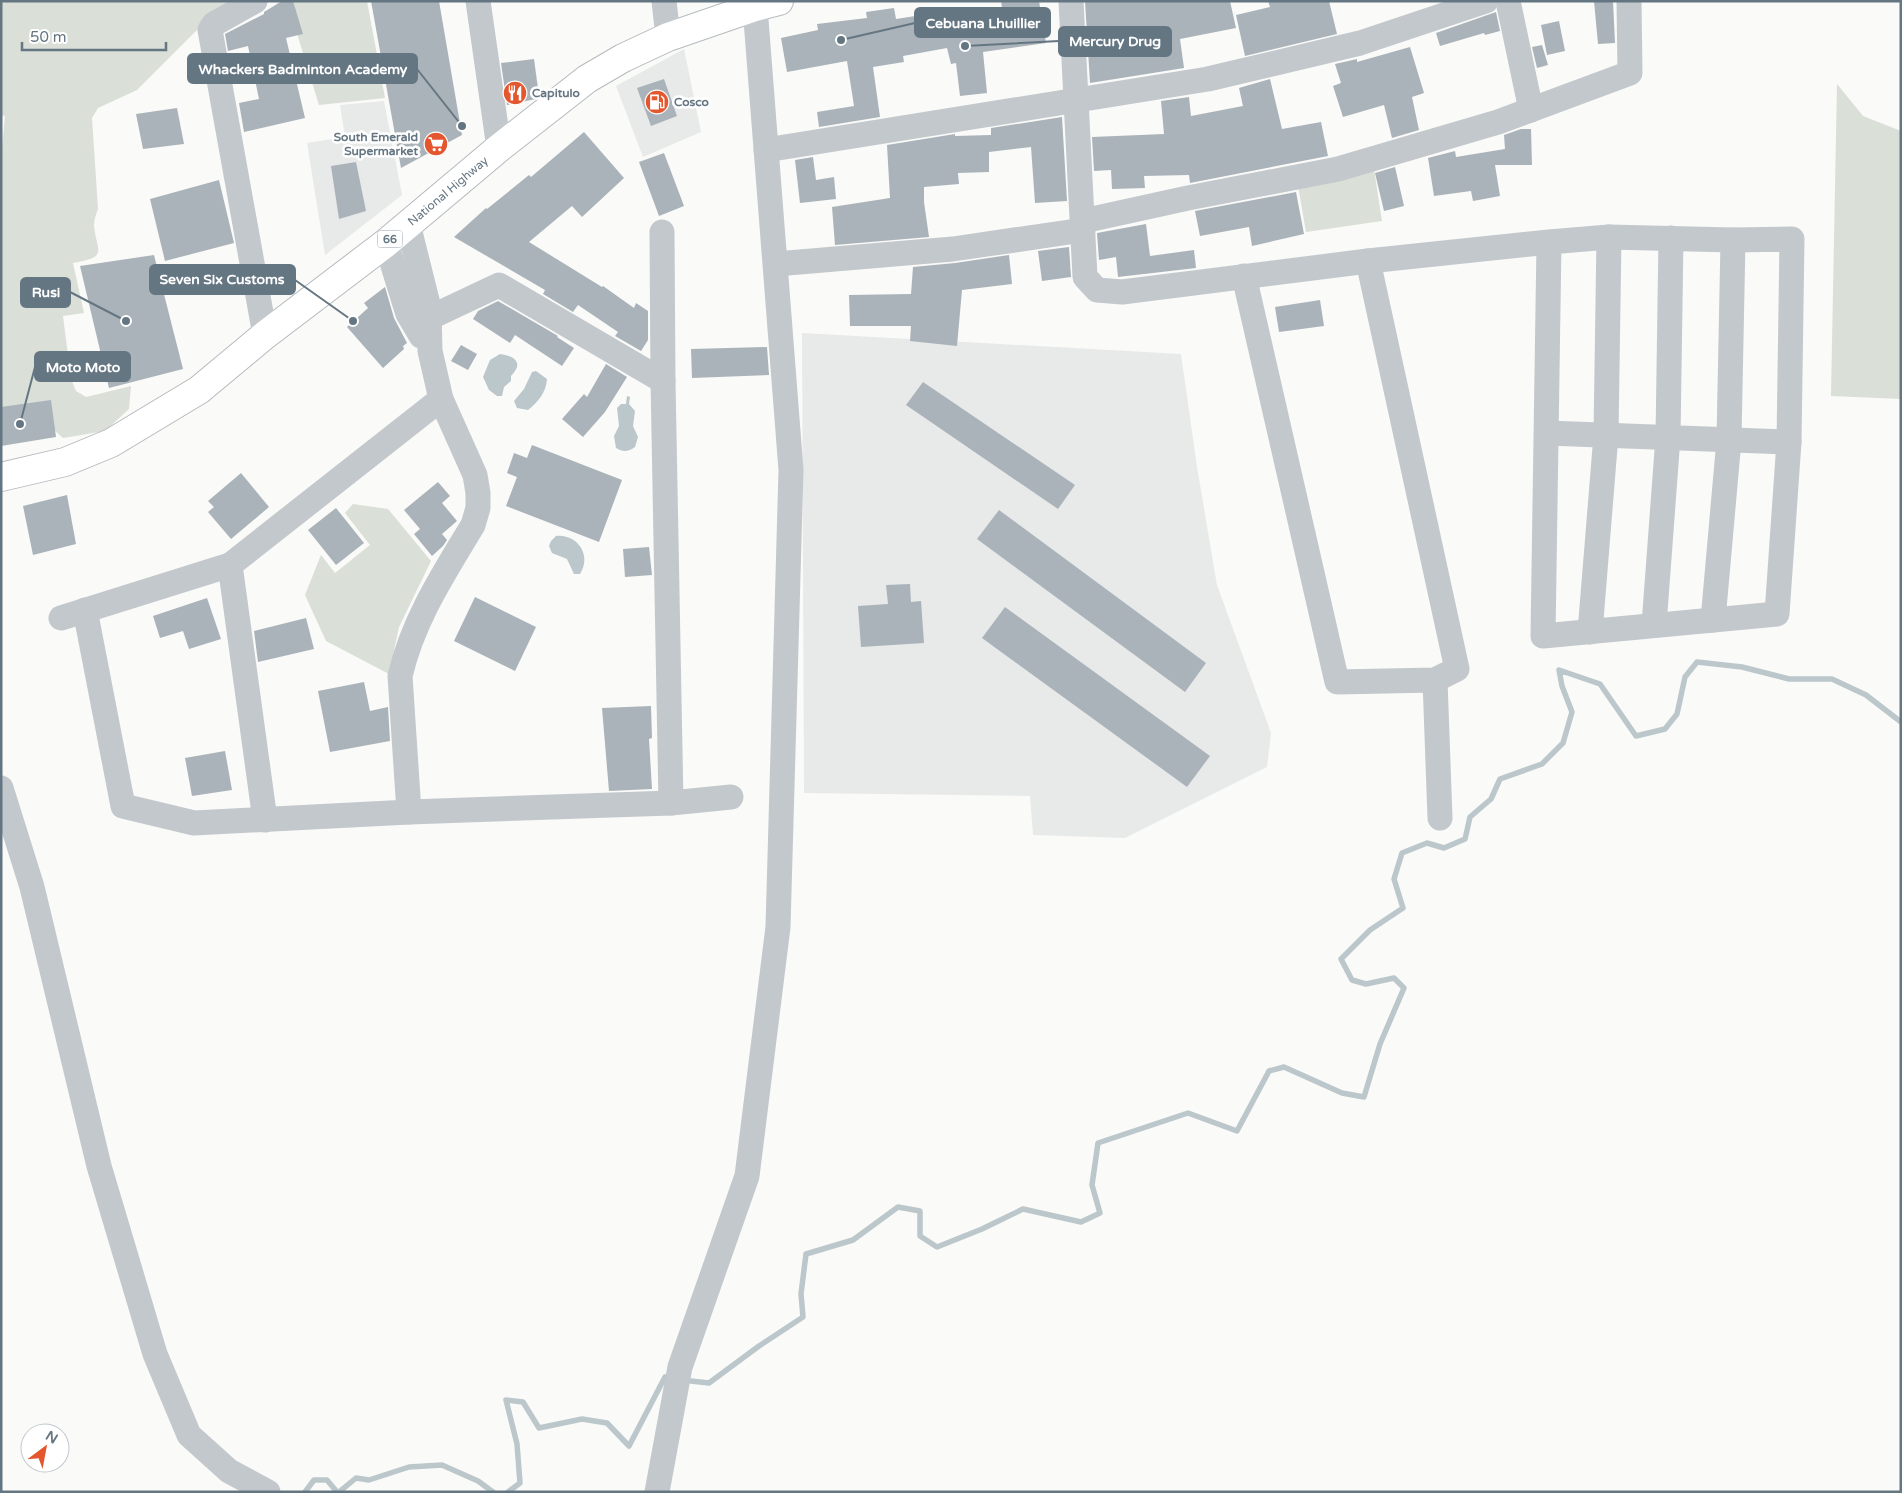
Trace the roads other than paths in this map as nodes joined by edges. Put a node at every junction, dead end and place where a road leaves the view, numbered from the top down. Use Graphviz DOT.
graph roads {
  1 [pos="255,1"];
  2 [pos="478,1"];
  3 [pos="664,1"];
  4 [pos="1071,1"];
  5 [pos="1486,1"];
  6 [pos="1508,1"];
  7 [pos="1629,1"];
  8 [pos="764,4"];
  9 [pos="668,37"];
  10 [pos="1076,101"];
  11 [pos="1531,110"];
  12 [pos="499,148"];
  13 [pos="766,150"];
  14 [pos="408,224"];
  15 [pos="1083,225"];
  16 [pos="662,232"];
  17 [pos="1610,237"];
  18 [pos="1671,238"];
  19 [pos="1734,240"];
  20 [pos="1549,242"];
  21 [pos="386,243"];
  22 [pos="1368,261"];
  23 [pos="776,264"];
  24 [pos="1244,276"];
  25 [pos="421,320"];
  26 [pos="265,335"];
  27 [pos="663,381"];
  28 [pos="441,399"];
  29 [pos="1547,433"];
  30 [pos="1606,435"];
  31 [pos="1668,437"];
  32 [pos="1729,440"];
  33 [pos="1789,442"];
  34 [pos="1,477"];
  35 [pos="230,565"];
  36 [pos="85,610"];
  37 [pos="61,618"];
  38 [pos="1713,620"];
  39 [pos="1654,625"];
  40 [pos="1590,632"];
  41 [pos="1435,680"];
  42 [pos="1,788"];
  43 [pos="731,797"];
  44 [pos="671,803"];
  45 [pos="409,812"];
  46 [pos="1440,818"];
  47 [pos="265,820"];
  48 [pos="268,1492"];
  49 [pos="657,1492"];
  1 -- 26 [label="street"];
  2 -- 12 [label="street"];
  3 -- 9 [label="street"];
  4 -- 10 [label="street"];
  5 -- 10 [label="street"];
  6 -- 11 [label="street"];
  7 -- 11 [label="street"];
  8 -- 9 [label="main road, National Highway / 66"];
  8 -- 13 [label="street"];
  9 -- 12 [label="main road, National Highway / 66"];
  10 -- 13 [label="street"];
  10 -- 15 [label="street"];
  11 -- 15 [label="street"];
  12 -- 14 [label="main road, National Highway / 66"];
  13 -- 23 [label="street"];
  14 -- 21 [label="main road, National Highway / 66"];
  14 -- 25 [label="street"];
  15 -- 23 [label="street"];
  15 -- 24 [label="street"];
  16 -- 27 [label="street"];
  17 -- 18 [label="street"];
  17 -- 20 [label="street"];
  17 -- 30 [label="street"];
  18 -- 19 [label="street"];
  18 -- 31 [label="street"];
  19 -- 32 [label="street"];
  19 -- 33 [label="street"];
  20 -- 22 [label="street"];
  20 -- 29 [label="street"];
  21 -- 25 [label="street"];
  21 -- 26 [label="main road, National Highway / 66"];
  22 -- 24 [label="street"];
  22 -- 41 [label="street"];
  23 -- 49 [label="street"];
  24 -- 41 [label="street"];
  25 -- 27 [label="street"];
  25 -- 28 [label="street"];
  26 -- 34 [label="main road, National Highway / 66"];
  27 -- 44 [label="street"];
  28 -- 35 [label="street"];
  28 -- 45 [label="street"];
  29 -- 30 [label="street"];
  29 -- 40 [label="street"];
  30 -- 31 [label="street"];
  30 -- 40 [label="street"];
  31 -- 32 [label="street"];
  31 -- 39 [label="street"];
  32 -- 33 [label="street"];
  32 -- 38 [label="street"];
  33 -- 38 [label="street"];
  35 -- 36 [label="street"];
  35 -- 47 [label="street"];
  36 -- 37 [label="street"];
  36 -- 47 [label="street"];
  38 -- 39 [label="street"];
  39 -- 40 [label="street"];
  41 -- 46 [label="street"];
  42 -- 48 [label="street"];
  43 -- 44 [label="street"];
  44 -- 45 [label="street"];
  45 -- 47 [label="street"];
}
